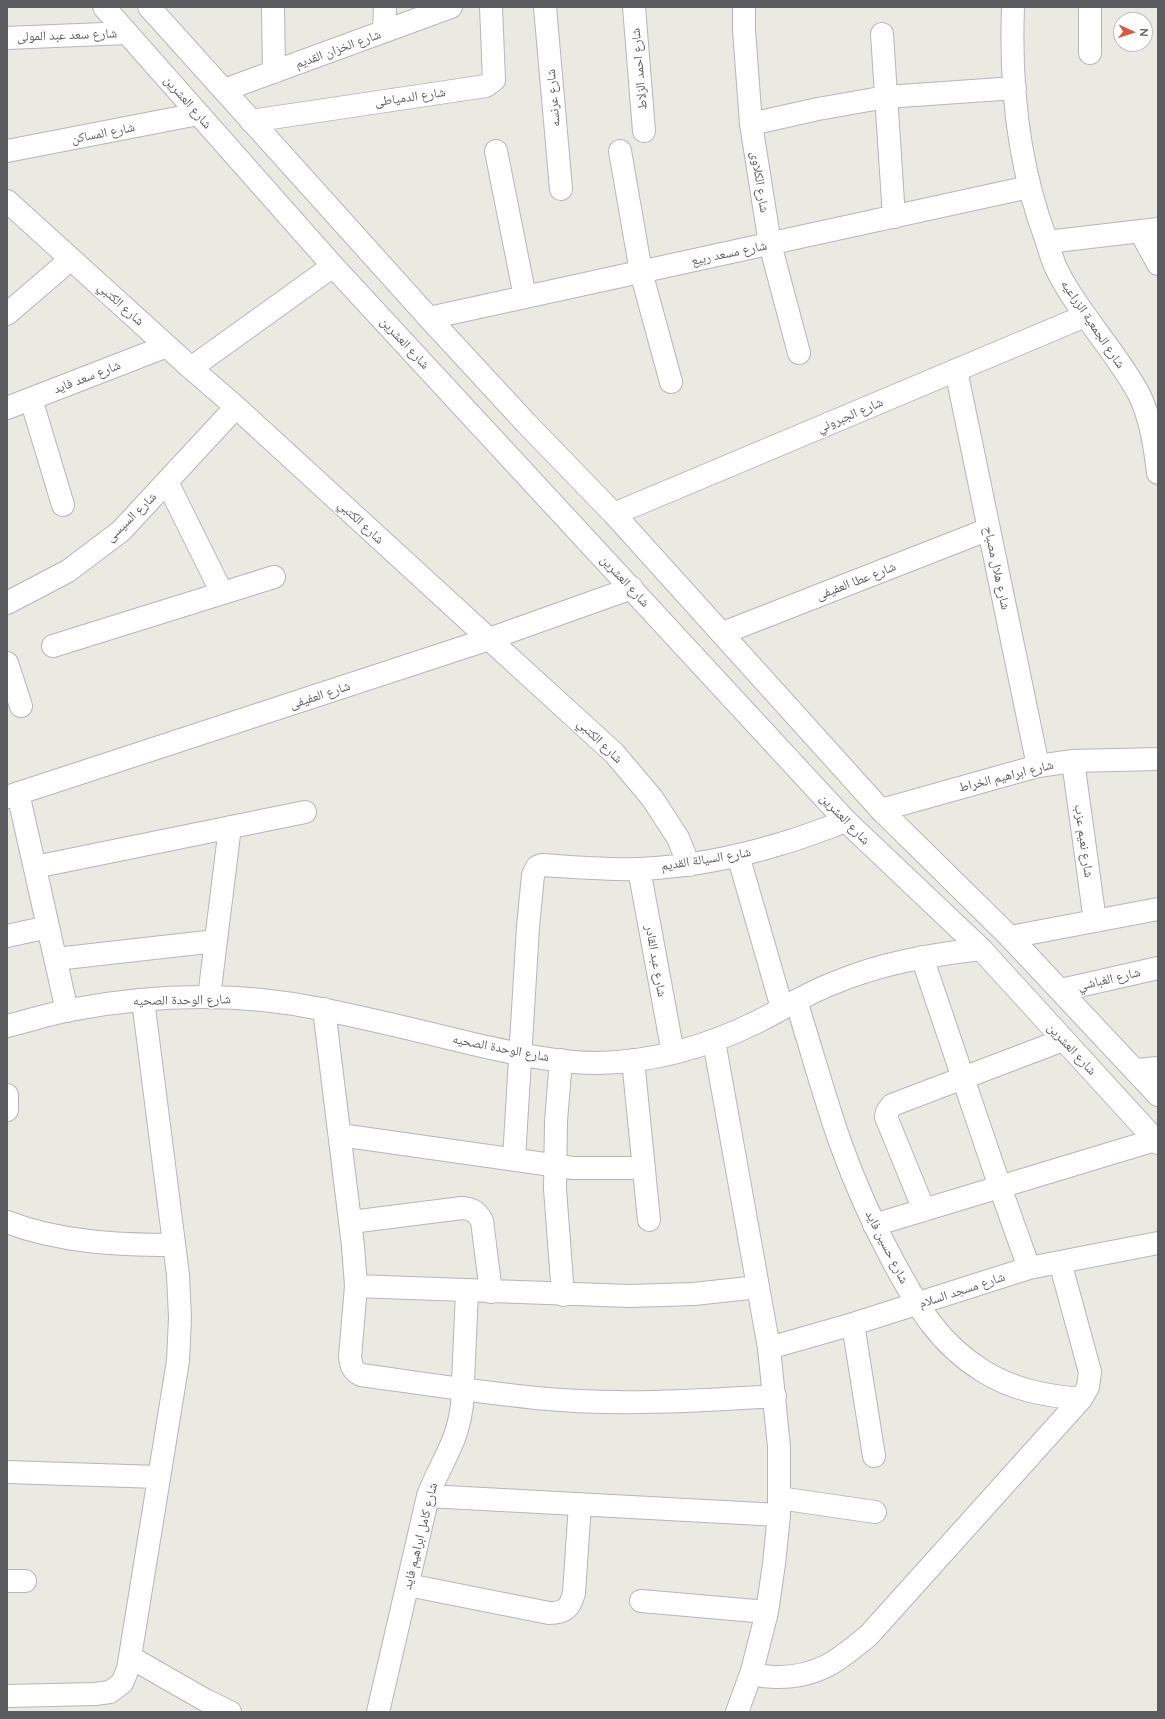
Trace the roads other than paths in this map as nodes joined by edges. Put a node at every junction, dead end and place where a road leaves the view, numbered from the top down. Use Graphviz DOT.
graph roads {
  1 [pos="104,7"];
  2 [pos="148,7"];
  3 [pos="273,7"];
  4 [pos="385,7"];
  5 [pos="451,7"];
  6 [pos="491,7"];
  7 [pos="545,7"];
  8 [pos="634,7"];
  9 [pos="744,7"];
  10 [pos="1013,7"];
  11 [pos="1090,7"];
  12 [pos="384,32"];
  13 [pos="127,33"];
  14 [pos="882,34"];
  15 [pos="7,38"];
  16 [pos="1090,53"];
  17 [pos="274,72"];
  18 [pos="1014,88"];
  19 [pos="224,90"];
  20 [pos="886,97"];
  21 [pos="198,114"];
  22 [pos="251,120"];
  23 [pos="751,124"];
  24 [pos="644,131"];
  25 [pos="7,151"];
  26 [pos="620,151"];
  27 [pos="496,152"];
  28 [pos="1029,187"];
  29 [pos="560,189"];
  30 [pos="7,201"];
  31 [pos="894,216"];
  32 [pos="1149,230"];
  33 [pos="1047,242"];
  34 [pos="770,244"];
  35 [pos="71,259"];
  36 [pos="1158,264"];
  37 [pos="333,266"];
  38 [pos="641,272"];
  39 [pos="525,297"];
  40 [pos="7,314"];
  41 [pos="1085,316"];
  42 [pos="429,318"];
  43 [pos="167,346"];
  44 [pos="799,353"];
  45 [pos="191,368"];
  46 [pos="956,370"];
  47 [pos="671,382"];
  48 [pos="31,399"];
  49 [pos="236,407"];
  50 [pos="7,408"];
  51 [pos="526,423"];
  52 [pos="500,446"];
  53 [pos="1158,473"];
  54 [pos="167,482"];
  55 [pos="63,505"];
  56 [pos="614,514"];
  57 [pos="989,529"];
  58 [pos="274,577"];
  59 [pos="632,588"];
  60 [pos="222,593"];
  61 [pos="8,601"];
  62 [pos="723,633"];
  63 [pos="489,639"];
  64 [pos="53,646"];
  65 [pos="7,663"];
  66 [pos="21,706"];
  67 [pos="1158,759"];
  68 [pos="1073,761"];
  69 [pos="1038,766"];
  70 [pos="13,795"];
  71 [pos="882,810"];
  72 [pos="305,812"];
  73 [pos="846,821"];
  74 [pos="230,827"];
  75 [pos="738,855"];
  76 [pos="689,865"];
  77 [pos="35,867"];
  78 [pos="639,869"];
  79 [pos="1158,910"];
  80 [pos="1095,921"];
  81 [pos="48,927"];
  82 [pos="7,936"];
  83 [pos="1010,937"];
  84 [pos="216,941"];
  85 [pos="981,949"];
  86 [pos="922,957"];
  87 [pos="56,959"];
  88 [pos="1158,968"];
  89 [pos="1061,990"];
  90 [pos="209,997"];
  91 [pos="143,1000"];
  92 [pos="789,1005"];
  93 [pos="324,1009"];
  94 [pos="67,1011"];
  95 [pos="7,1026"];
  96 [pos="1063,1040"];
  97 [pos="714,1041"];
  98 [pos="673,1053"];
  99 [pos="521,1055"];
  100 [pos="561,1060"];
  101 [pos="633,1060"];
  102 [pos="1158,1068"];
  103 [pos="1135,1070"];
  104 [pos="963,1077"];
  105 [pos="7,1095"];
  106 [pos="1158,1095"];
  107 [pos="7,1110"];
  108 [pos="340,1135"];
  109 [pos="1157,1141"];
  110 [pos="514,1159"];
  111 [pos="555,1165"];
  112 [pos="644,1168"];
  113 [pos="1000,1187"];
  114 [pos="924,1210"];
  115 [pos="649,1220"];
  116 [pos="7,1222"];
  117 [pos="351,1222"];
  118 [pos="874,1226"];
  119 [pos="1158,1243"];
  120 [pos="173,1245"];
  121 [pos="1060,1262"];
  122 [pos="1029,1268"];
  123 [pos="356,1286"];
  124 [pos="758,1287"];
  125 [pos="468,1291"];
  126 [pos="492,1292"];
  127 [pos="563,1295"];
  128 [pos="916,1304"];
  129 [pos="852,1324"];
  130 [pos="769,1348"];
  131 [pos="463,1389"];
  132 [pos="775,1396"];
  133 [pos="1081,1399"];
  134 [pos="874,1456"];
  135 [pos="7,1472"];
  136 [pos="158,1477"];
  137 [pos="428,1496"];
  138 [pos="580,1504"];
  139 [pos="779,1506"];
  140 [pos="875,1512"];
  141 [pos="408,1585"];
  142 [pos="641,1601"];
  143 [pos="767,1612"];
  144 [pos="130,1657"];
  145 [pos="752,1671"];
  146 [pos="7,1696"];
  147 [pos="230,1712"];
  148 [pos="378,1712"];
  149 [pos="737,1712"];
  1 -- 13 [label="street, شارع العشرين"];
  2 -- 19 [label="street"];
  3 -- 17 [label="street"];
  4 -- 12 [label="street"];
  5 -- 12 [label="street, شارع الخزان القديم"];
  6 -- 22 [label="street, شارع الدمياطى"];
  7 -- 29 [label="street, شارع عرنسه"];
  8 -- 24 [label="street, شارع احمد الزلاط"];
  9 -- 23 [label="street, شارع الكلاوى"];
  10 -- 18 [label="street, شارع الجمعية الزراعيه"];
  11 -- 16 [label="street"];
  12 -- 17 [label="street, شارع الخزان القديم"];
  13 -- 15 [label="street, شارع سعد عبد المولى"];
  13 -- 21 [label="street, شارع العشرين"];
  14 -- 20 [label="street"];
  17 -- 19 [label="street, شارع الخزان القديم"];
  18 -- 20 [label="street"];
  18 -- 28 [label="street, شارع الجمعية الزراعيه"];
  19 -- 22 [label="street"];
  20 -- 23 [label="street"];
  20 -- 31 [label="street"];
  21 -- 25 [label="street, شارع المساكن"];
  21 -- 37 [label="street, شارع العشرين"];
  22 -- 42 [label="street"];
  23 -- 34 [label="street, شارع الكلاوى"];
  26 -- 38 [label="street"];
  27 -- 39 [label="street"];
  28 -- 31 [label="street, شارع مسعد ربيع"];
  28 -- 33 [label="street, شارع الجمعية الزراعيه"];
  30 -- 35 [label="street, شارع الكتبي"];
  31 -- 34 [label="street, شارع مسعد ربيع"];
  32 -- 33 [label="street"];
  32 -- 36 [label="street"];
  33 -- 41 [label="street, شارع الجمعية الزراعيه"];
  34 -- 38 [label="street, شارع مسعد ربيع"];
  34 -- 44 [label="street, شارع الكلاوى"];
  35 -- 40 [label="street"];
  35 -- 43 [label="street, شارع الكتبي"];
  37 -- 45 [label="street"];
  37 -- 52 [label="street, شارع العشرين"];
  38 -- 39 [label="street, شارع مسعد ربيع"];
  38 -- 47 [label="street"];
  39 -- 42 [label="street, شارع مسعد ربيع"];
  41 -- 46 [label="street, شارع الجبروني"];
  41 -- 53 [label="street, شارع الجمعية الزراعيه"];
  42 -- 51 [label="street"];
  43 -- 45 [label="street, شارع الكتبي"];
  43 -- 48 [label="street, شارع سعد فايد"];
  45 -- 49 [label="street, شارع الكتبي"];
  46 -- 56 [label="street, شارع الجبروني"];
  46 -- 57 [label="street, شارع هلال مصباح"];
  48 -- 50 [label="street, شارع سعد فايد"];
  48 -- 55 [label="street"];
  49 -- 54 [label="street, شارع السيسى"];
  49 -- 63 [label="street, شارع الكتبي"];
  51 -- 52 [label="street"];
  51 -- 56 [label="street"];
  52 -- 59 [label="street, شارع العشرين"];
  54 -- 60 [label="street"];
  54 -- 61 [label="street, شارع السيسى"];
  56 -- 62 [label="street"];
  57 -- 62 [label="street, شارع عطا العفيفى"];
  57 -- 69 [label="street, شارع هلال مصباح"];
  58 -- 60 [label="street"];
  59 -- 63 [label="street, شارع العفيفى"];
  59 -- 73 [label="street, شارع العشرين"];
  60 -- 64 [label="street"];
  62 -- 71 [label="street"];
  63 -- 70 [label="street, شارع العفيفى"];
  63 -- 76 [label="street, شارع الكتبي"];
  65 -- 66 [label="street"];
  67 -- 68 [label="street, شارع ابراهيم الخراط"];
  68 -- 69 [label="street, شارع ابراهيم الخراط"];
  68 -- 80 [label="street, شارع نعيم عزب"];
  69 -- 71 [label="street, شارع ابراهيم الخراط"];
  70 -- 77 [label="street"];
  71 -- 83 [label="street"];
  72 -- 74 [label="street"];
  73 -- 75 [label="street, شارع السيالة القديم"];
  73 -- 85 [label="street, شارع العشرين"];
  74 -- 77 [label="street"];
  74 -- 84 [label="street"];
  75 -- 76 [label="street, شارع السيالة القديم"];
  75 -- 92 [label="street, شارع حسين فايد"];
  76 -- 78 [label="street, شارع السيالة القديم"];
  77 -- 81 [label="street"];
  78 -- 98 [label="street, شارع عبد القادر"];
  78 -- 99 [label="street, شارع السيالة القديم"];
  79 -- 80 [label="street"];
  80 -- 83 [label="street"];
  81 -- 82 [label="street"];
  81 -- 87 [label="street"];
  83 -- 89 [label="street"];
  84 -- 87 [label="street"];
  84 -- 90 [label="street"];
  85 -- 86 [label="street, شارع الوحدة الصحيه"];
  85 -- 96 [label="street, شارع العشرين"];
  86 -- 92 [label="street, شارع الوحدة الصحيه"];
  86 -- 104 [label="street"];
  87 -- 94 [label="street"];
  88 -- 89 [label="street, شارع الغباشي"];
  89 -- 103 [label="street"];
  90 -- 91 [label="street, شارع الوحدة الصحيه"];
  90 -- 93 [label="street, شارع الوحدة الصحيه"];
  91 -- 94 [label="street, شارع الوحدة الصحيه"];
  91 -- 120 [label="street"];
  92 -- 97 [label="street, شارع الوحدة الصحيه"];
  92 -- 118 [label="street, شارع حسين فايد"];
  93 -- 99 [label="street, شارع الوحدة الصحيه"];
  93 -- 108 [label="street"];
  94 -- 95 [label="street, شارع الوحدة الصحيه"];
  96 -- 104 [label="street"];
  96 -- 109 [label="street, شارع العشرين"];
  97 -- 98 [label="street, شارع الوحدة الصحيه"];
  97 -- 124 [label="street"];
  98 -- 101 [label="street, شارع الوحدة الصحيه"];
  99 -- 100 [label="street, شارع الوحدة الصحيه"];
  99 -- 110 [label="street"];
  100 -- 101 [label="street, شارع الوحدة الصحيه"];
  100 -- 111 [label="street"];
  101 -- 112 [label="street"];
  102 -- 103 [label="street"];
  103 -- 106 [label="street"];
  104 -- 113 [label="street"];
  104 -- 114 [label="street"];
  105 -- 107 [label="street"];
  108 -- 110 [label="street"];
  108 -- 117 [label="street"];
  109 -- 113 [label="street"];
  110 -- 111 [label="street"];
  111 -- 112 [label="street"];
  111 -- 127 [label="street"];
  112 -- 115 [label="street"];
  113 -- 114 [label="street"];
  113 -- 122 [label="street"];
  114 -- 118 [label="street"];
  116 -- 120 [label="street"];
  117 -- 123 [label="street"];
  117 -- 126 [label="street"];
  118 -- 128 [label="street, شارع حسين فايد"];
  119 -- 121 [label="street, شارع مسجد السلام"];
  120 -- 136 [label="street"];
  121 -- 122 [label="street, شارع مسجد السلام"];
  121 -- 133 [label="street"];
  122 -- 128 [label="street, شارع مسجد السلام"];
  123 -- 125 [label="street"];
  123 -- 131 [label="street"];
  124 -- 127 [label="street"];
  124 -- 130 [label="street"];
  125 -- 126 [label="street"];
  125 -- 131 [label="street, شارع كامل ابراهيم فايد"];
  126 -- 127 [label="street"];
  128 -- 129 [label="street, شارع مسجد السلام"];
  128 -- 133 [label="street, شارع حسين فايد"];
  129 -- 130 [label="street, شارع مسجد السلام"];
  129 -- 134 [label="street"];
  130 -- 132 [label="street"];
  131 -- 132 [label="street"];
  131 -- 137 [label="street, شارع كامل ابراهيم فايد"];
  132 -- 139 [label="street"];
  133 -- 145 [label="street"];
  135 -- 136 [label="street"];
  136 -- 144 [label="street"];
  137 -- 138 [label="street"];
  137 -- 141 [label="street, شارع كامل ابراهيم فايد"];
  138 -- 139 [label="street"];
  138 -- 141 [label="street"];
  139 -- 140 [label="street"];
  139 -- 143 [label="street"];
  141 -- 148 [label="street, شارع كامل ابراهيم فايد"];
  142 -- 143 [label="street"];
  143 -- 145 [label="street"];
  144 -- 146 [label="street"];
  144 -- 147 [label="street"];
  145 -- 149 [label="street"];
}
